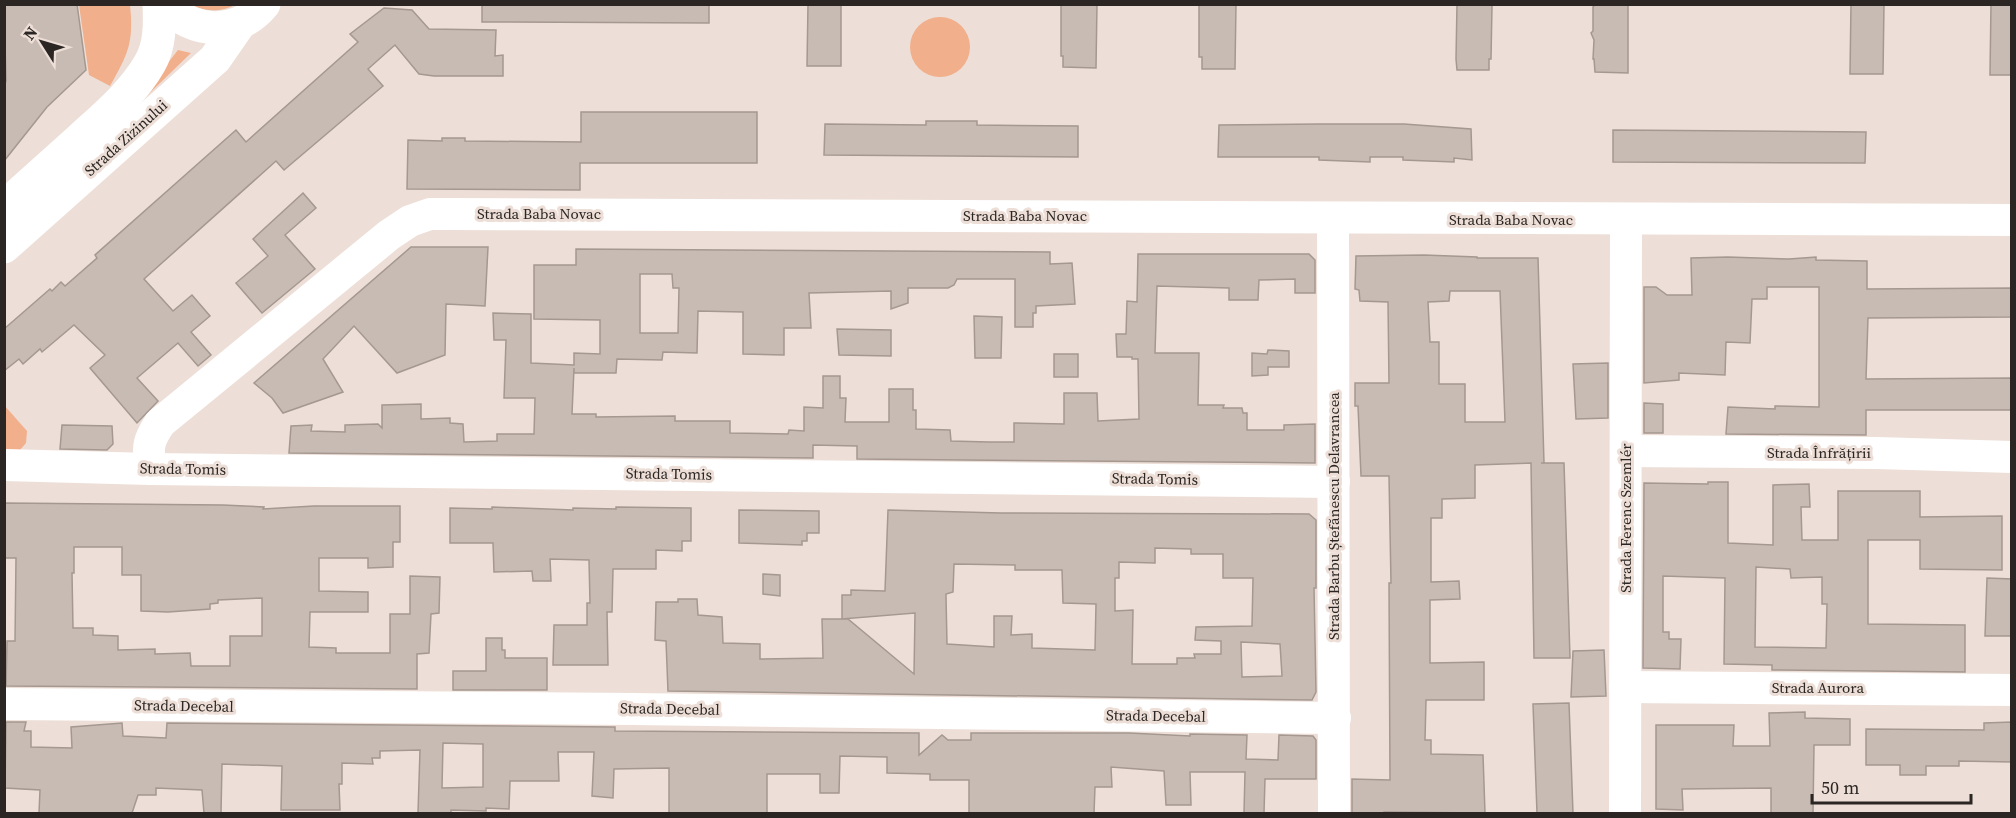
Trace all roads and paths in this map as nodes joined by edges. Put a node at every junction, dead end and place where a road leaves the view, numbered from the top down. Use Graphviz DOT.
graph roads {
  1 [pos="159,4"];
  2 [pos="165,4"];
  3 [pos="252,14"];
  4 [pos="4,207"];
  5 [pos="1333,219"];
  6 [pos="2012,220"];
  7 [pos="1626,222"];
  8 [pos="4,247"];
  9 [pos="1627,451"];
  10 [pos="2012,457"];
  11 [pos="4,465"];
  12 [pos="151,469"];
  13 [pos="1334,482"];
  14 [pos="1625,687"];
  15 [pos="2012,690"];
  16 [pos="4,704"];
  17 [pos="1335,718"];
  18 [pos="1334,813"];
  19 [pos="1624,813"];
  1 -- 4 [label="main road, Strada Zizinului"];
  2 -- 3 [label="main road"];
  3 -- 8 [label="main road, Strada Zizinului"];
  5 -- 7 [label="street, Strada Baba Novac"];
  5 -- 12 [label="street, Strada Baba Novac"];
  5 -- 13 [label="street, Strada Barbu Ștefănescu Delavrancea"];
  6 -- 7 [label="street, Strada Baba Novac"];
  7 -- 9 [label="street, Strada Ferenc Szemlér"];
  9 -- 10 [label="street, Strada Înfrățirii"];
  9 -- 14 [label="street, Strada Ferenc Szemlér"];
  11 -- 12 [label="street, Strada Tomis"];
  12 -- 13 [label="street, Strada Tomis"];
  13 -- 17 [label="street, Strada Barbu Ștefănescu Delavrancea"];
  14 -- 15 [label="street, Strada Aurora"];
  14 -- 19 [label="street, Strada Ferenc Szemlér"];
  16 -- 17 [label="street, Strada Decebal"];
  17 -- 18 [label="street, Strada Barbu Ștefănescu Delavrancea"];
}
